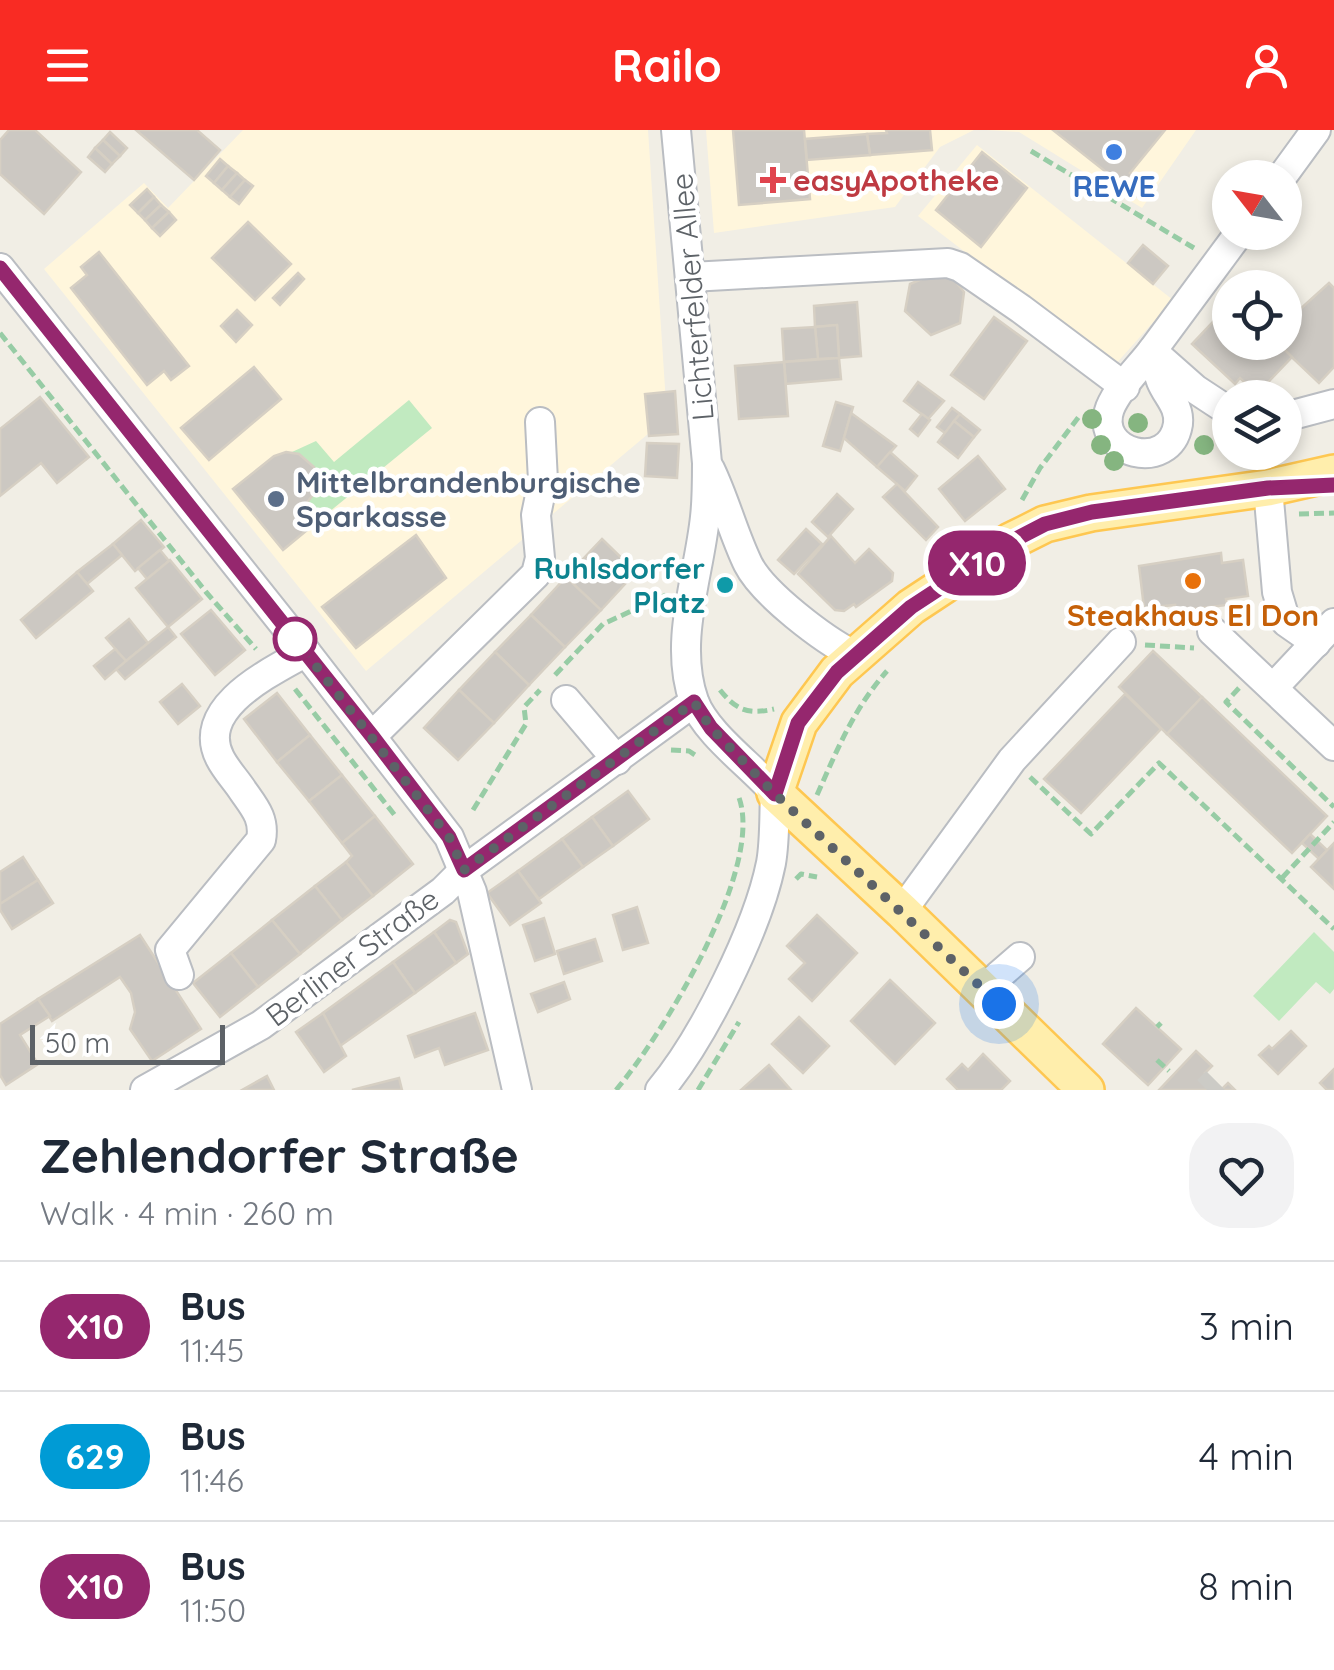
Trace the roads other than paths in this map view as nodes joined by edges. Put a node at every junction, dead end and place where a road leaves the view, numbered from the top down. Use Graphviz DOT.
graph roads {
  1 [pos="676,130"];
  2 [pos="1316,130"];
  3 [pos="1295,160"];
  4 [pos="1227,250"];
  5 [pos="0,268"];
  6 [pos="691,277"];
  7 [pos="0,281"];
  8 [pos="25,300"];
  9 [pos="1152,351"];
  10 [pos="1125,387"];
  11 [pos="1212,400"];
  12 [pos="1334,404"];
  13 [pos="1302,412"];
  14 [pos="540,422"];
  15 [pos="707,463"];
  16 [pos="1334,473"];
  17 [pos="1334,485"];
  18 [pos="1277,502"];
  19 [pos="1325,633"];
  20 [pos="1222,640"];
  21 [pos="1122,642"];
  22 [pos="306,652"];
  23 [pos="854,655"];
  24 [pos="1264,680"];
  25 [pos="566,700"];
  26 [pos="694,702"];
  27 [pos="372,736"];
  28 [pos="1334,746"];
  29 [pos="618,760"];
  30 [pos="775,794"];
  31 [pos="464,870"];
  32 [pos="902,911"];
  33 [pos="1020,958"];
  34 [pos="178,975"];
  35 [pos="983,989"];
  36 [pos="144,1090"];
  37 [pos="517,1090"];
  38 [pos="660,1090"];
  39 [pos="1086,1090"];
  1 -- 6 [label="street, Lichterfelder Allee"];
  2 -- 3 [label="street"];
  4 -- 9 [label="street"];
  5 -- 8 [label="street"];
  6 -- 10 [label="street"];
  6 -- 15 [label="street, Lichterfelder Allee"];
  7 -- 8 [label="street"];
  8 -- 22 [label="street"];
  9 -- 10 [label="street"];
  9 -- 10 [label="street"];
  9 -- 11 [label="street"];
  12 -- 13 [label="street"];
  14 -- 27 [label="street"];
  15 -- 23 [label="street"];
  15 -- 26 [label="street"];
  16 -- 18 [label="main road"];
  17 -- 18 [label="main road"];
  18 -- 19 [label="street"];
  18 -- 23 [label="main road"];
  19 -- 24 [label="street"];
  20 -- 24 [label="street"];
  21 -- 32 [label="street"];
  22 -- 27 [label="street"];
  22 -- 34 [label="street"];
  23 -- 30 [label="main road"];
  24 -- 28 [label="street"];
  25 -- 29 [label="street"];
  26 -- 29 [label="street, Berliner Straße"];
  26 -- 30 [label="street"];
  27 -- 31 [label="street"];
  29 -- 31 [label="street, Berliner Straße"];
  30 -- 32 [label="main road"];
  30 -- 38 [label="street"];
  31 -- 36 [label="street, Berliner Straße"];
  31 -- 37 [label="street"];
  32 -- 35 [label="main road"];
  33 -- 35 [label="street"];
  35 -- 39 [label="main road"];
}
